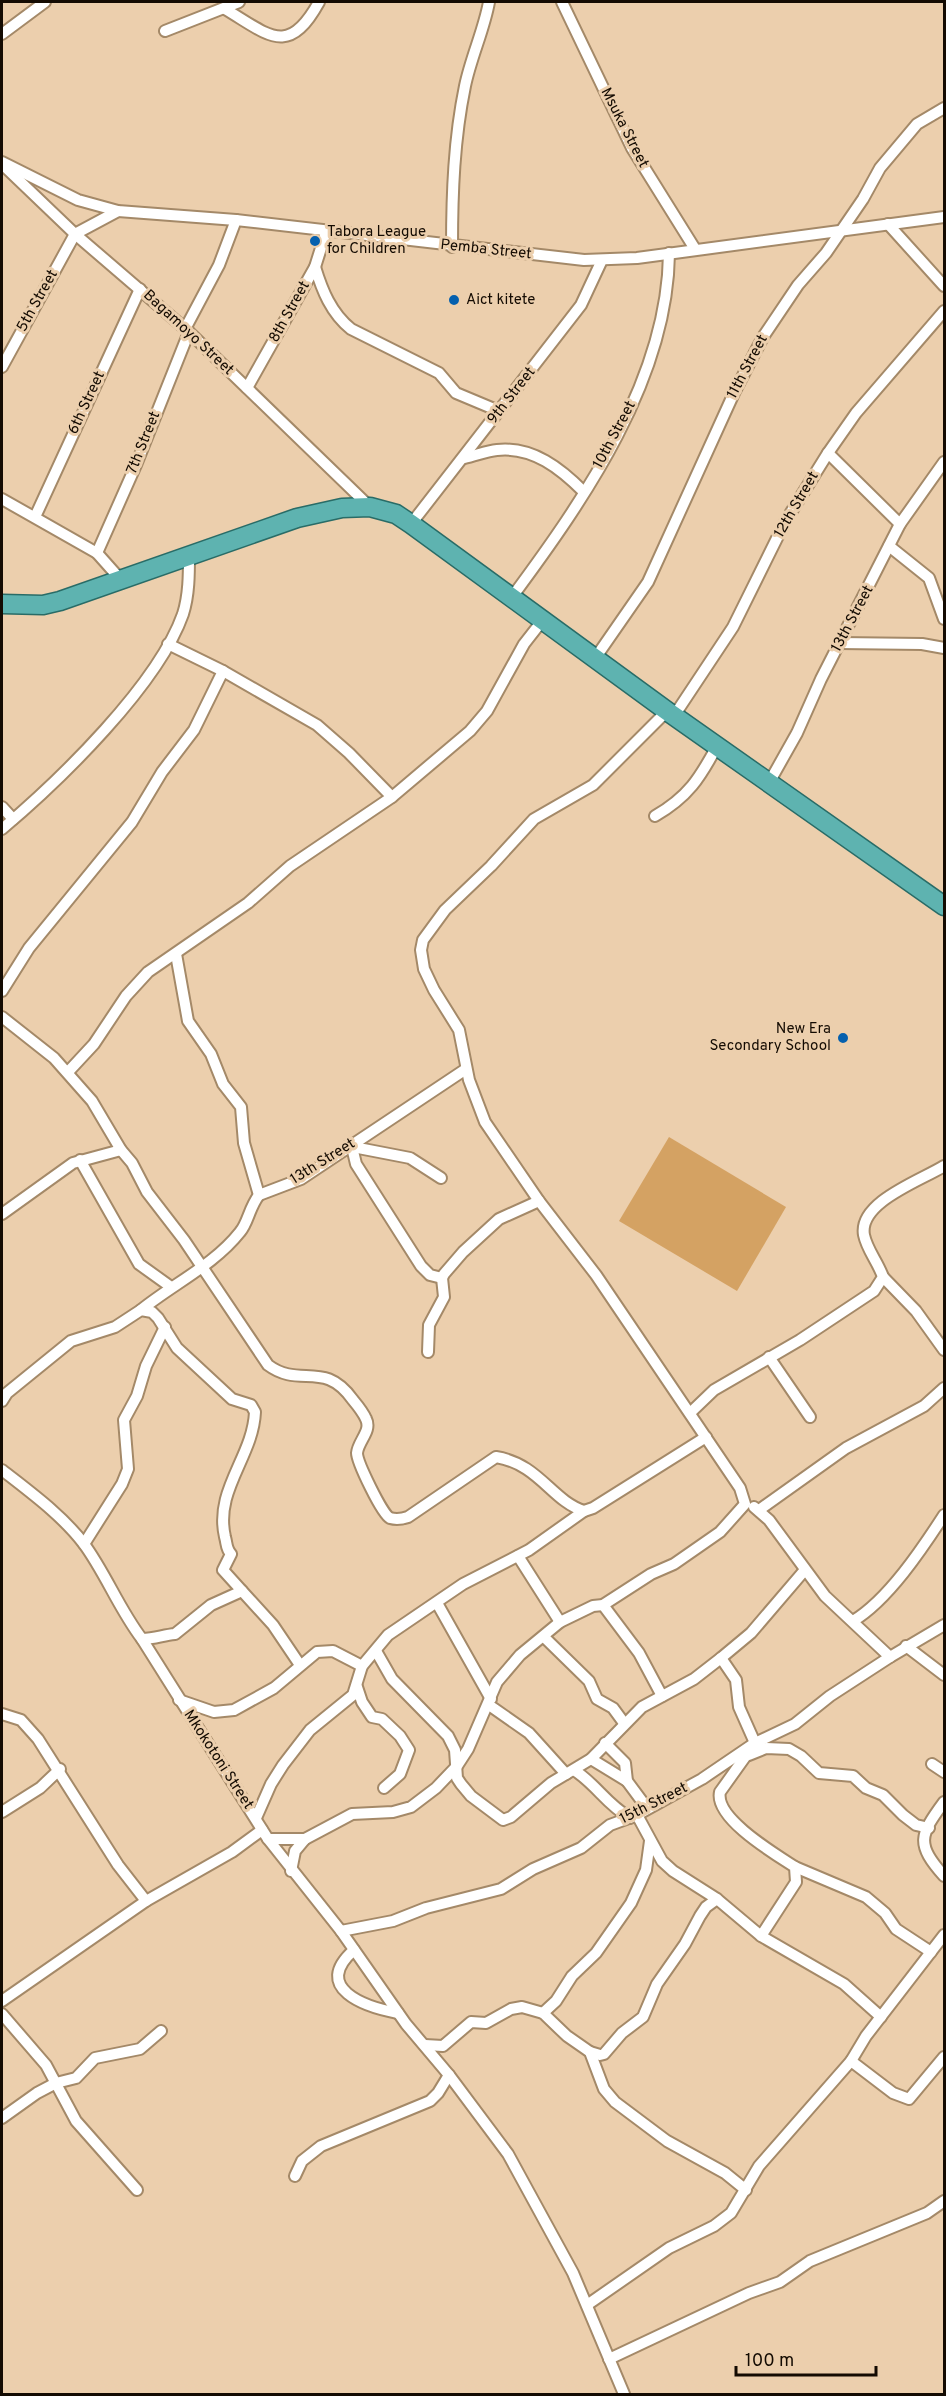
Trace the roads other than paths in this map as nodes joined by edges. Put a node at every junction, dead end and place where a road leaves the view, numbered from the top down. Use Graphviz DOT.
graph roads {
  1 [pos="45,2"];
  2 [pos="239,2"];
  3 [pos="320,2"];
  4 [pos="489,2"];
  5 [pos="562,2"];
  6 [pos="225,9"];
  7 [pos="165,32"];
  8 [pos="2,34"];
  9 [pos="945,108"];
  10 [pos="2,163"];
  11 [pos="118,211"];
  12 [pos="945,217"];
  13 [pos="236,220"];
  14 [pos="888,224"];
  15 [pos="839,230"];
  16 [pos="326,232"];
  17 [pos="75,234"];
  18 [pos="452,247"];
  19 [pos="695,249"];
  20 [pos="669,254"];
  21 [pos="602,260"];
  22 [pos="315,267"];
  23 [pos="945,286"];
  24 [pos="140,289"];
  25 [pos="945,311"];
  26 [pos="187,330"];
  27 [pos="2,367"];
  28 [pos="247,388"];
  29 [pos="499,411"];
  30 [pos="828,453"];
  31 [pos="464,458"];
  32 [pos="945,462"];
  33 [pos="584,492"];
  34 [pos="2,500"];
  35 [pos="370,507"];
  36 [pos="35,517"];
  37 [pos="411,524"];
  38 [pos="900,524"];
  39 [pos="889,546"];
  40 [pos="97,553"];
  41 [pos="189,555"];
  42 [pos="121,580"];
  43 [pos="512,597"];
  44 [pos="2,604"];
  45 [pos="945,619"];
  46 [pos="542,621"];
  47 [pos="839,643"];
  48 [pos="168,644"];
  49 [pos="945,648"];
  50 [pos="596,657"];
  51 [pos="223,671"];
  52 [pos="671,713"];
  53 [pos="717,746"];
  54 [pos="770,781"];
  55 [pos="392,797"];
  56 [pos="2,807"];
  57 [pos="656,816"];
  58 [pos="13,819"];
  59 [pos="2,829"];
  60 [pos="945,906"];
  61 [pos="176,954"];
  62 [pos="2,991"];
  63 [pos="2,1017"];
  64 [pos="466,1069"];
  65 [pos="68,1072"];
  66 [pos="350,1146"];
  67 [pos="121,1150"];
  68 [pos="80,1160"];
  69 [pos="945,1166"];
  70 [pos="441,1178"];
  71 [pos="259,1195"];
  72 [pos="539,1201"];
  73 [pos="2,1214"];
  74 [pos="201,1269"];
  75 [pos="883,1277"];
  76 [pos="442,1278"];
  77 [pos="171,1287"];
  78 [pos="141,1310"];
  79 [pos="165,1327"];
  80 [pos="945,1350"];
  81 [pos="428,1352"];
  82 [pos="769,1357"];
  83 [pos="945,1388"];
  84 [pos="2,1401"];
  85 [pos="690,1413"];
  86 [pos="810,1417"];
  87 [pos="706,1437"];
  88 [pos="2,1470"];
  89 [pos="745,1504"];
  90 [pos="759,1510"];
  91 [pos="584,1511"];
  92 [pos="945,1515"];
  93 [pos="84,1544"];
  94 [pos="518,1556"];
  95 [pos="804,1571"];
  96 [pos="242,1591"];
  97 [pos="437,1603"];
  98 [pos="603,1605"];
  99 [pos="853,1621"];
  100 [pos="560,1623"];
  101 [pos="945,1625"];
  102 [pos="544,1637"];
  103 [pos="142,1639"];
  104 [pos="906,1646"];
  105 [pos="376,1651"];
  106 [pos="890,1657"];
  107 [pos="721,1658"];
  108 [pos="300,1665"];
  109 [pos="362,1666"];
  110 [pos="945,1676"];
  111 [pos="357,1687"];
  112 [pos="662,1696"];
  113 [pos="179,1700"];
  114 [pos="490,1702"];
  115 [pos="2,1714"];
  116 [pos="624,1723"];
  117 [pos="605,1743"];
  118 [pos="755,1743"];
  119 [pos="749,1755"];
  120 [pos="591,1759"];
  121 [pos="932,1764"];
  122 [pos="457,1766"];
  123 [pos="60,1769"];
  124 [pos="570,1772"];
  125 [pos="945,1772"];
  126 [pos="627,1781"];
  127 [pos="384,1788"];
  128 [pos="945,1802"];
  129 [pos="647,1808"];
  130 [pos="2,1812"];
  131 [pos="633,1816"];
  132 [pos="256,1818"];
  133 [pos="929,1828"];
  134 [pos="265,1835"];
  135 [pos="304,1839"];
  136 [pos="650,1841"];
  137 [pos="795,1867"];
  138 [pos="291,1871"];
  139 [pos="945,1875"];
  140 [pos="717,1899"];
  141 [pos="146,1901"];
  142 [pos="340,1931"];
  143 [pos="761,1935"];
  144 [pos="945,1935"];
  145 [pos="354,1950"];
  146 [pos="931,1952"];
  147 [pos="3,1997"];
  148 [pos="398,2013"];
  149 [pos="543,2013"];
  150 [pos="2,2014"];
  151 [pos="881,2017"];
  152 [pos="161,2031"];
  153 [pos="425,2045"];
  154 [pos="590,2052"];
  155 [pos="945,2057"];
  156 [pos="851,2061"];
  157 [pos="449,2075"];
  158 [pos="56,2083"];
  159 [pos="2,2118"];
  160 [pos="295,2175"];
  161 [pos="137,2190"];
  162 [pos="746,2190"];
  163 [pos="945,2201"];
  164 [pos="586,2305"];
  165 [pos="609,2359"];
  166 [pos="624,2394"];
  1 -- 8 [label="street"];
  2 -- 6 [label="street"];
  3 -- 6 [label="street"];
  4 -- 18 [label="street"];
  5 -- 19 [label="street, Msuka Street"];
  6 -- 7 [label="street"];
  9 -- 15 [label="street, 11th Street"];
  10 -- 11 [label="street, Pemba Street"];
  10 -- 17 [label="street, Bagamoyo Street"];
  11 -- 13 [label="street, Pemba Street"];
  11 -- 17 [label="street"];
  12 -- 14 [label="street, Pemba Street"];
  13 -- 16 [label="street, Pemba Street"];
  13 -- 26 [label="street, 7th Street"];
  14 -- 15 [label="street, Pemba Street"];
  14 -- 23 [label="street"];
  15 -- 19 [label="street, Pemba Street"];
  15 -- 50 [label="street, 11th Street"];
  16 -- 18 [label="street, Pemba Street"];
  16 -- 22 [label="street, 8th Street"];
  17 -- 24 [label="street, Bagamoyo Street"];
  17 -- 27 [label="street, 5th Street"];
  18 -- 21 [label="street, Pemba Street"];
  19 -- 20 [label="street, Pemba Street"];
  20 -- 21 [label="street, Pemba Street"];
  20 -- 33 [label="street, 10th Street"];
  21 -- 29 [label="street, 9th Street"];
  22 -- 28 [label="street, 8th Street"];
  22 -- 29 [label="street"];
  24 -- 26 [label="street, Bagamoyo Street"];
  24 -- 36 [label="street, 6th Street"];
  25 -- 30 [label="street, 12th Street"];
  26 -- 28 [label="street, Bagamoyo Street"];
  26 -- 40 [label="street, 7th Street"];
  28 -- 35 [label="street, Bagamoyo Street"];
  29 -- 31 [label="street, 9th Street"];
  30 -- 38 [label="street"];
  30 -- 52 [label="street, 12th Street"];
  31 -- 33 [label="street"];
  31 -- 37 [label="street, 9th Street"];
  32 -- 38 [label="street, 13th Street"];
  33 -- 43 [label="street, 10th Street"];
  34 -- 36 [label="street"];
  35 -- 37 [label="highway"];
  35 -- 41 [label="highway"];
  36 -- 40 [label="street"];
  37 -- 43 [label="highway"];
  38 -- 39 [label="street, 13th Street"];
  39 -- 45 [label="street"];
  39 -- 47 [label="street, 13th Street"];
  40 -- 42 [label="street"];
  41 -- 42 [label="highway"];
  41 -- 48 [label="street"];
  42 -- 44 [label="highway"];
  43 -- 46 [label="highway"];
  46 -- 50 [label="highway"];
  46 -- 55 [label="street"];
  47 -- 49 [label="street"];
  47 -- 54 [label="street, 13th Street"];
  48 -- 51 [label="street"];
  48 -- 58 [label="street"];
  50 -- 52 [label="highway"];
  51 -- 55 [label="street"];
  51 -- 62 [label="street"];
  52 -- 53 [label="highway"];
  52 -- 64 [label="street, 12th Street"];
  53 -- 54 [label="highway"];
  53 -- 57 [label="street"];
  54 -- 60 [label="highway"];
  55 -- 61 [label="street"];
  56 -- 58 [label="street"];
  58 -- 59 [label="street"];
  61 -- 65 [label="street"];
  61 -- 71 [label="street"];
  63 -- 65 [label="street"];
  64 -- 66 [label="street, 13th Street"];
  64 -- 72 [label="street, 12th Street"];
  65 -- 67 [label="street"];
  66 -- 70 [label="street"];
  66 -- 71 [label="street, 13th Street"];
  66 -- 76 [label="street"];
  67 -- 68 [label="street"];
  67 -- 74 [label="street"];
  68 -- 73 [label="street"];
  68 -- 77 [label="street"];
  69 -- 75 [label="street"];
  71 -- 74 [label="street"];
  72 -- 76 [label="street"];
  72 -- 85 [label="street, 12th Street"];
  74 -- 77 [label="street"];
  74 -- 91 [label="street"];
  75 -- 80 [label="street"];
  75 -- 82 [label="street"];
  76 -- 81 [label="street"];
  77 -- 78 [label="street"];
  78 -- 79 [label="street"];
  78 -- 84 [label="street"];
  79 -- 93 [label="street"];
  79 -- 96 [label="street"];
  82 -- 85 [label="street"];
  82 -- 86 [label="street"];
  83 -- 90 [label="street"];
  85 -- 87 [label="street, 12th Street"];
  87 -- 89 [label="street, 12th Street"];
  87 -- 91 [label="street"];
  88 -- 93 [label="street, Mkokotoni Street"];
  89 -- 90 [label="street"];
  89 -- 98 [label="street"];
  90 -- 95 [label="street"];
  91 -- 94 [label="street"];
  92 -- 99 [label="street"];
  93 -- 103 [label="street, Mkokotoni Street"];
  94 -- 97 [label="street"];
  94 -- 100 [label="street"];
  95 -- 99 [label="street"];
  95 -- 107 [label="street"];
  96 -- 103 [label="street"];
  96 -- 108 [label="street"];
  97 -- 105 [label="street"];
  97 -- 114 [label="street"];
  98 -- 100 [label="street"];
  98 -- 112 [label="street"];
  99 -- 106 [label="street"];
  100 -- 102 [label="street"];
  101 -- 104 [label="street, 15th Street"];
  102 -- 114 [label="street"];
  102 -- 116 [label="street"];
  103 -- 113 [label="street, Mkokotoni Street"];
  104 -- 106 [label="street, 15th Street"];
  104 -- 110 [label="street"];
  105 -- 109 [label="street"];
  105 -- 122 [label="street"];
  106 -- 118 [label="street, 15th Street"];
  107 -- 112 [label="street"];
  107 -- 118 [label="street"];
  108 -- 109 [label="street"];
  108 -- 113 [label="street"];
  109 -- 111 [label="street"];
  111 -- 127 [label="street"];
  111 -- 132 [label="street"];
  112 -- 116 [label="street"];
  113 -- 132 [label="street, Mkokotoni Street"];
  114 -- 122 [label="street"];
  114 -- 124 [label="street"];
  115 -- 123 [label="street"];
  116 -- 117 [label="street"];
  117 -- 120 [label="street"];
  117 -- 126 [label="street"];
  118 -- 119 [label="street"];
  118 -- 129 [label="street, 15th Street"];
  119 -- 133 [label="street"];
  119 -- 137 [label="street"];
  120 -- 124 [label="street"];
  120 -- 126 [label="street"];
  121 -- 125 [label="street"];
  122 -- 124 [label="street"];
  122 -- 135 [label="street"];
  123 -- 130 [label="street"];
  123 -- 141 [label="street"];
  124 -- 131 [label="street"];
  126 -- 129 [label="street"];
  128 -- 133 [label="street"];
  129 -- 131 [label="street, 15th Street"];
  131 -- 136 [label="street"];
  131 -- 142 [label="street, 15th Street"];
  132 -- 134 [label="street, Mkokotoni Street"];
  133 -- 139 [label="street"];
  134 -- 135 [label="street"];
  134 -- 138 [label="street, Mkokotoni Street"];
  134 -- 141 [label="street"];
  135 -- 138 [label="street"];
  136 -- 140 [label="street"];
  136 -- 149 [label="street"];
  137 -- 143 [label="street"];
  137 -- 146 [label="street"];
  138 -- 142 [label="street, Mkokotoni Street"];
  140 -- 143 [label="street"];
  140 -- 154 [label="street"];
  141 -- 147 [label="street"];
  142 -- 145 [label="street, Mkokotoni Street"];
  143 -- 151 [label="street"];
  144 -- 146 [label="street"];
  145 -- 148 [label="street, Mkokotoni Street"];
  145 -- 148 [label="street"];
  146 -- 151 [label="street"];
  148 -- 153 [label="street, Mkokotoni Street"];
  149 -- 153 [label="street"];
  149 -- 154 [label="street"];
  150 -- 158 [label="street"];
  151 -- 156 [label="street"];
  152 -- 158 [label="street"];
  153 -- 157 [label="street, Mkokotoni Street"];
  154 -- 162 [label="street"];
  155 -- 156 [label="street"];
  156 -- 162 [label="street"];
  157 -- 160 [label="street"];
  157 -- 164 [label="street, Mkokotoni Street"];
  158 -- 159 [label="street"];
  158 -- 161 [label="street"];
  162 -- 164 [label="street"];
  163 -- 165 [label="street"];
  164 -- 165 [label="street, Mkokotoni Street"];
  165 -- 166 [label="street, Mkokotoni Street"];
}
